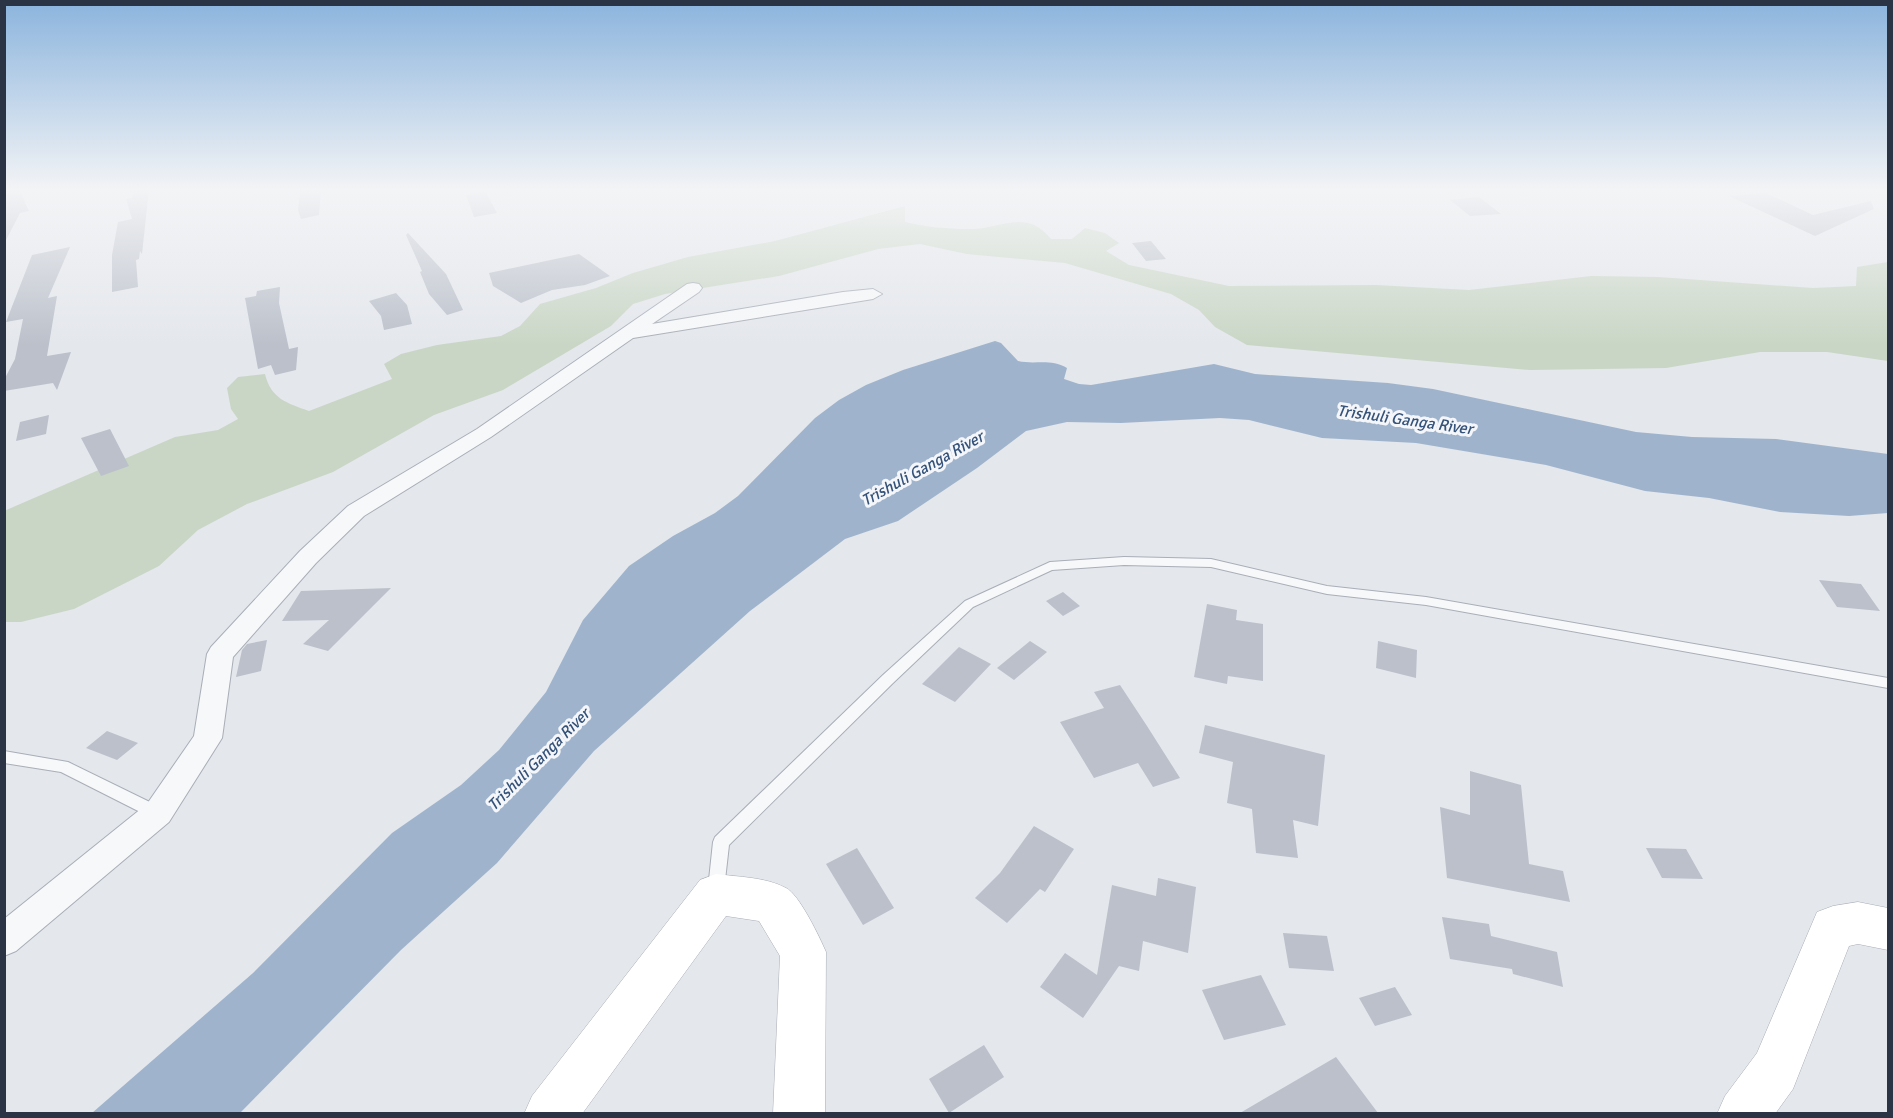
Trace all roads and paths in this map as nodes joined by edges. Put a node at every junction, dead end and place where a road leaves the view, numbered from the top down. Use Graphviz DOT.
graph roads {
  1 [pos="693,288"];
  2 [pos="873,294"];
  3 [pos="626,334"];
  4 [pos="1888,683"];
  5 [pos="4,757"];
  6 [pos="158,813"];
  7 [pos="716,894"];
  8 [pos="1888,929"];
  9 [pos="4,940"];
  10 [pos="550,1113"];
  11 [pos="799,1113"];
  12 [pos="1743,1113"];
  1 -- 3 [label="street"];
  2 -- 3 [label="street"];
  3 -- 6 [label="street"];
  4 -- 7 [label="lane"];
  5 -- 6 [label="lane"];
  6 -- 9 [label="street"];
  7 -- 10 [label="street"];
  7 -- 11 [label="street"];
  8 -- 12 [label="street"];
}
